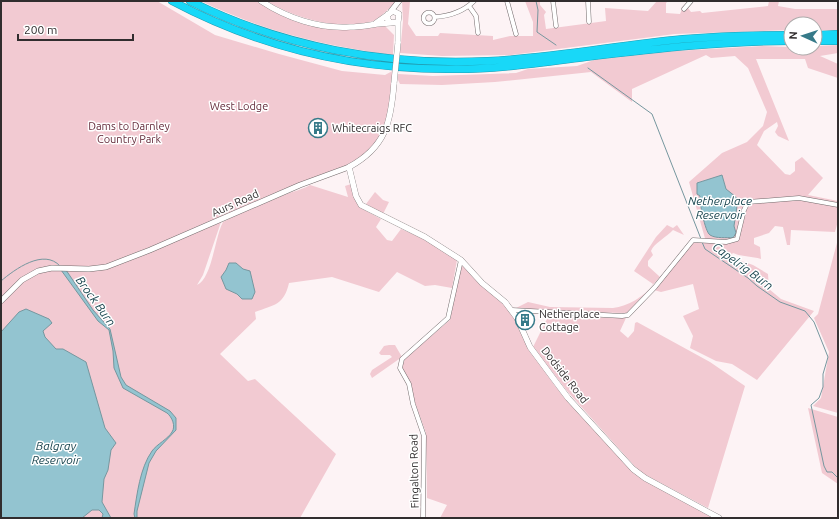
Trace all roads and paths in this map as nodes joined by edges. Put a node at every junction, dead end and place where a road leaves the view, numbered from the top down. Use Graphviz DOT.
graph roads {
  1 [pos="172,1"];
  2 [pos="190,1"];
  3 [pos="261,1"];
  4 [pos="400,1"];
  5 [pos="474,1"];
  6 [pos="507,1"];
  7 [pos="553,1"];
  8 [pos="691,1"];
  9 [pos="583,2"];
  10 [pos="588,2"];
  11 [pos="469,6"];
  12 [pos="687,8"];
  13 [pos="554,12"];
  14 [pos="390,13"];
  15 [pos="548,13"];
  16 [pos="399,14"];
  17 [pos="435,17"];
  18 [pos="589,22"];
  19 [pos="394,23"];
  20 [pos="376,24"];
  21 [pos="514,25"];
  22 [pos="478,26"];
  23 [pos="484,26"];
  24 [pos="508,26"];
  25 [pos="556,26"];
  26 [pos="478,33"];
  27 [pos="516,34"];
  28 [pos="838,34"];
  29 [pos="783,35"];
  30 [pos="823,35"];
  31 [pos="823,40"];
  32 [pos="783,41"];
  33 [pos="838,41"];
  34 [pos="349,167"];
  35 [pos="838,205"];
  36 [pos="461,260"];
  37 [pos="1,301"];
  38 [pos="512,310"];
  39 [pos="423,518"];
  40 [pos="719,518"];
  1 -- 32 [label="highway"];
  2 -- 29 [label="highway"];
  3 -- 20 [label="main road"];
  4 -- 14 [label="street"];
  4 -- 16 [label="street"];
  5 -- 11 [label="street"];
  6 -- 21 [label="street"];
  7 -- 13 [label="street"];
  8 -- 12 [label="street"];
  9 -- 10 [label="street"];
  10 -- 18 [label="street"];
  11 -- 17 [label="street"];
  11 -- 22 [label="street"];
  13 -- 15 [label="street"];
  13 -- 25 [label="street"];
  14 -- 16 [label="main road"];
  14 -- 19 [label="main road, Aurs Road"];
  14 -- 20 [label="main road"];
  16 -- 19 [label="main road"];
  19 -- 20 [label="main road"];
  19 -- 34 [label="main road, Aurs Road, bridge"];
  21 -- 24 [label="street"];
  21 -- 27 [label="street"];
  22 -- 23 [label="street"];
  22 -- 26 [label="street"];
  28 -- 30 [label="highway"];
  31 -- 33 [label="highway"];
  34 -- 36 [label="main road, Dodside Road"];
  34 -- 37 [label="street, Aurs Road"];
  35 -- 38 [label="street"];
  36 -- 38 [label="main road, Dodside Road"];
  36 -- 39 [label="street, Fingalton Road"];
  38 -- 40 [label="main road, Dodside Road"];
}
